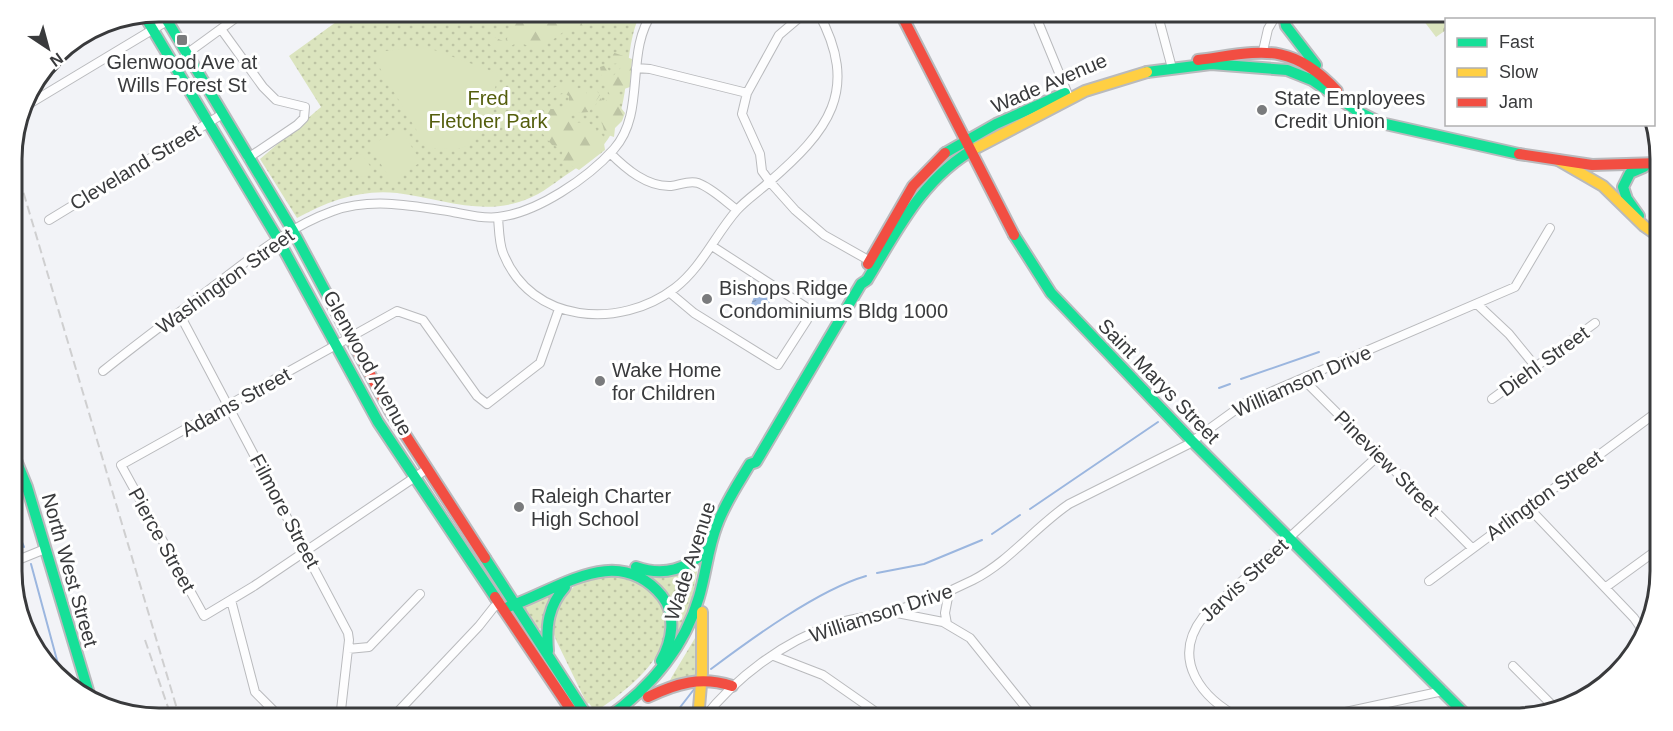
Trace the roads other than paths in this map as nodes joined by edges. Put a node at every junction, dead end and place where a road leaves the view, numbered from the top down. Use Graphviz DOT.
graph roads {
  1 [pos="905,22"];
  2 [pos="1038,22"];
  3 [pos="1160,22"];
  4 [pos="1272,22"];
  5 [pos="1285,22"];
  6 [pos="148,23"];
  7 [pos="158,23"];
  8 [pos="168,23"];
  9 [pos="229,23"];
  10 [pos="648,23"];
  11 [pos="794,23"];
  12 [pos="824,23"];
  13 [pos="221,29"];
  14 [pos="152,31"];
  15 [pos="1263,51"];
  16 [pos="185,55"];
  17 [pos="172,63"];
  18 [pos="1171,65"];
  19 [pos="1220,66"];
  20 [pos="636,68"];
  21 [pos="1320,71"];
  22 [pos="1320,85"];
  23 [pos="747,93"];
  24 [pos="1069,95"];
  25 [pos="37,99"];
  26 [pos="1347,104"];
  27 [pos="221,115"];
  28 [pos="208,123"];
  29 [pos="963,141"];
  30 [pos="969,152"];
  31 [pos="610,153"];
  32 [pos="248,158"];
  33 [pos="1557,159"];
  34 [pos="1650,164"];
  35 [pos="1650,166"];
  36 [pos="770,182"];
  37 [pos="737,210"];
  38 [pos="498,217"];
  39 [pos="49,220"];
  40 [pos="1650,227"];
  41 [pos="1550,228"];
  42 [pos="292,231"];
  43 [pos="1650,231"];
  44 [pos="278,239"];
  45 [pos="712,246"];
  46 [pos="870,261"];
  47 [pos="861,284"];
  48 [pos="669,292"];
  49 [pos="1477,304"];
  50 [pos="559,309"];
  51 [pos="179,313"];
  52 [pos="1595,323"];
  53 [pos="351,339"];
  54 [pos="337,346"];
  55 [pos="1536,367"];
  56 [pos="103,371"];
  57 [pos="1303,379"];
  58 [pos="1492,399"];
  59 [pos="230,406"];
  60 [pos="1650,416"];
  61 [pos="1192,441"];
  62 [pos="1379,456"];
  63 [pos="756,462"];
  64 [pos="121,465"];
  65 [pos="427,469"];
  66 [pos="22,475"];
  67 [pos="414,478"];
  68 [pos="1528,507"];
  69 [pos="1289,537"];
  70 [pos="710,548"];
  71 [pos="1472,548"];
  72 [pos="45,549"];
  73 [pos="306,552"];
  74 [pos="1650,556"];
  75 [pos="22,558"];
  76 [pos="1429,581"];
  77 [pos="571,582"];
  78 [pos="1606,587"];
  79 [pos="949,592"];
  80 [pos="420,594"];
  81 [pos="231,600"];
  82 [pos="514,602"];
  83 [pos="502,606"];
  84 [pos="891,611"];
  85 [pos="702,612"];
  86 [pos="947,624"];
  87 [pos="1639,626"];
  88 [pos="348,649"];
  89 [pos="548,654"];
  90 [pos="774,656"];
  91 [pos="1513,666"];
  92 [pos="702,679"];
  93 [pos="652,682"];
  94 [pos="732,686"];
  95 [pos="87,687"];
  96 [pos="1443,691"];
  97 [pos="648,697"];
  98 [pos="1550,703"];
  99 [pos="271,708"];
  100 [pos="341,708"];
  101 [pos="401,708"];
  102 [pos="576,708"];
  103 [pos="577,708"];
  104 [pos="620,708"];
  105 [pos="634,708"];
  106 [pos="701,708"];
  107 [pos="711,708"];
  108 [pos="870,708"];
  109 [pos="1026,708"];
  110 [pos="1223,708"];
  111 [pos="1364,708"];
  112 [pos="1459,708"];
  1 -- 29 [label="main road, Saint Marys Street"];
  2 -- 24 [label="street"];
  3 -- 18 [label="street"];
  4 -- 15 [label="street"];
  5 -- 21 [label="main road"];
  6 -- 14 [label="main road, Glenwood Avenue"];
  7 -- 14 [label="street"];
  8 -- 16 [label="main road, Glenwood Avenue"];
  9 -- 13 [label="street"];
  10 -- 20 [label="street, Washington Street"];
  11 -- 23 [label="street"];
  12 -- 36 [label="street"];
  13 -- 16 [label="street"];
  13 -- 32 [label="street"];
  14 -- 17 [label="main road, Glenwood Avenue"];
  14 -- 25 [label="street"];
  15 -- 18 [label="main road, Wade Avenue"];
  15 -- 19 [label="main road"];
  15 -- 21 [label="main road, Wade Avenue"];
  15 -- 22 [label="main road"];
  16 -- 17 [label="main road"];
  16 -- 27 [label="main road, Glenwood Avenue"];
  17 -- 28 [label="main road, Glenwood Avenue"];
  18 -- 19 [label="main road, Wade Avenue"];
  18 -- 24 [label="main road, Wade Avenue"];
  19 -- 22 [label="main road, Wade Avenue"];
  20 -- 23 [label="street"];
  20 -- 31 [label="street, Washington Street"];
  21 -- 26 [label="main road, Wade Avenue"];
  22 -- 26 [label="main road, Wade Avenue"];
  23 -- 36 [label="street"];
  24 -- 29 [label="main road, Wade Avenue"];
  24 -- 30 [label="main road, Wade Avenue"];
  26 -- 33 [label="main road, Wade Avenue"];
  27 -- 28 [label="street, Cleveland Street"];
  27 -- 32 [label="main road, Glenwood Avenue"];
  28 -- 39 [label="street, Cleveland Street"];
  28 -- 44 [label="main road, Glenwood Avenue"];
  29 -- 30 [label="main road, Saint Marys Street"];
  29 -- 46 [label="main road, Wade Avenue"];
  30 -- 47 [label="main road, Wade Avenue"];
  30 -- 61 [label="main road, Saint Marys Street"];
  31 -- 37 [label="street"];
  31 -- 38 [label="street, Washington Street"];
  32 -- 42 [label="main road, Glenwood Avenue"];
  33 -- 34 [label="main road, Wade Avenue"];
  33 -- 43 [label="main road"];
  35 -- 40 [label="main road"];
  36 -- 37 [label="street"];
  36 -- 46 [label="street"];
  37 -- 45 [label="street"];
  38 -- 42 [label="street, Washington Street"];
  38 -- 50 [label="street"];
  41 -- 49 [label="street, Williamson Drive"];
  42 -- 44 [label="street, Washington Street"];
  42 -- 53 [label="main road, Glenwood Avenue"];
  44 -- 51 [label="street, Washington Street"];
  44 -- 54 [label="main road, Glenwood Avenue"];
  45 -- 48 [label="street"];
  45 -- 48 [label="street"];
  46 -- 47 [label="main road, Wade Avenue"];
  47 -- 63 [label="main road, Wade Avenue"];
  48 -- 50 [label="street"];
  49 -- 55 [label="street"];
  49 -- 57 [label="street, Williamson Drive"];
  50 -- 53 [label="street, Adams Street"];
  51 -- 56 [label="street, Washington Street"];
  51 -- 59 [label="street, Filmore Street"];
  52 -- 55 [label="street, Diehl Street"];
  53 -- 54 [label="street, Adams Street"];
  53 -- 65 [label="main road, Glenwood Avenue"];
  54 -- 59 [label="street, Adams Street"];
  54 -- 67 [label="main road, Glenwood Avenue"];
  55 -- 58 [label="street, Diehl Street"];
  57 -- 61 [label="street, Williamson Drive"];
  57 -- 62 [label="street, Pineview Street"];
  59 -- 64 [label="street, Adams Street"];
  59 -- 73 [label="street, Filmore Street"];
  60 -- 68 [label="street, Arlington Street"];
  61 -- 69 [label="main road, Saint Marys Street"];
  61 -- 79 [label="street, Williamson Drive"];
  62 -- 69 [label="street, Jarvis Street"];
  62 -- 71 [label="street, Pineview Street"];
  63 -- 70 [label="main road, Wade Avenue"];
  63 -- 85 [label="main road, Wade Avenue"];
  64 -- 81 [label="street, Pierce Street"];
  65 -- 67 [label="street"];
  65 -- 82 [label="main road, Glenwood Avenue"];
  66 -- 72 [label="main road, North West Street"];
  67 -- 73 [label="street"];
  67 -- 83 [label="main road, Glenwood Avenue"];
  68 -- 71 [label="street, Arlington Street"];
  68 -- 78 [label="street"];
  69 -- 96 [label="main road, Saint Marys Street"];
  69 -- 110 [label="street, Jarvis Street"];
  70 -- 82 [label="main road"];
  70 -- 93 [label="main road, Wade Avenue"];
  71 -- 76 [label="street, Arlington Street"];
  72 -- 75 [label="street"];
  72 -- 95 [label="main road, North West Street"];
  73 -- 81 [label="street"];
  73 -- 88 [label="street, Filmore Street"];
  74 -- 78 [label="street"];
  77 -- 82 [label="main road"];
  77 -- 89 [label="main road"];
  77 -- 93 [label="main road"];
  78 -- 87 [label="street"];
  79 -- 84 [label="street, Williamson Drive"];
  79 -- 86 [label="street"];
  80 -- 88 [label="street"];
  81 -- 99 [label="street"];
  82 -- 83 [label="main road"];
  82 -- 89 [label="main road, Glenwood Avenue"];
  83 -- 101 [label="street"];
  83 -- 102 [label="main road, Glenwood Avenue"];
  84 -- 86 [label="street"];
  84 -- 90 [label="street, Williamson Drive"];
  85 -- 92 [label="main road"];
  85 -- 97 [label="main road, Wade Avenue"];
  86 -- 109 [label="street"];
  88 -- 100 [label="street, Filmore Street"];
  89 -- 103 [label="main road, Glenwood Avenue"];
  90 -- 94 [label="street, Williamson Drive"];
  90 -- 108 [label="street"];
  91 -- 98 [label="street"];
  92 -- 94 [label="main road"];
  92 -- 97 [label="main road"];
  92 -- 106 [label="main road"];
  93 -- 104 [label="main road, Wade Avenue"];
  94 -- 107 [label="street, Williamson Drive"];
  96 -- 111 [label="street"];
  96 -- 112 [label="main road, Saint Marys Street"];
  97 -- 105 [label="main road, Wade Avenue"];
}
